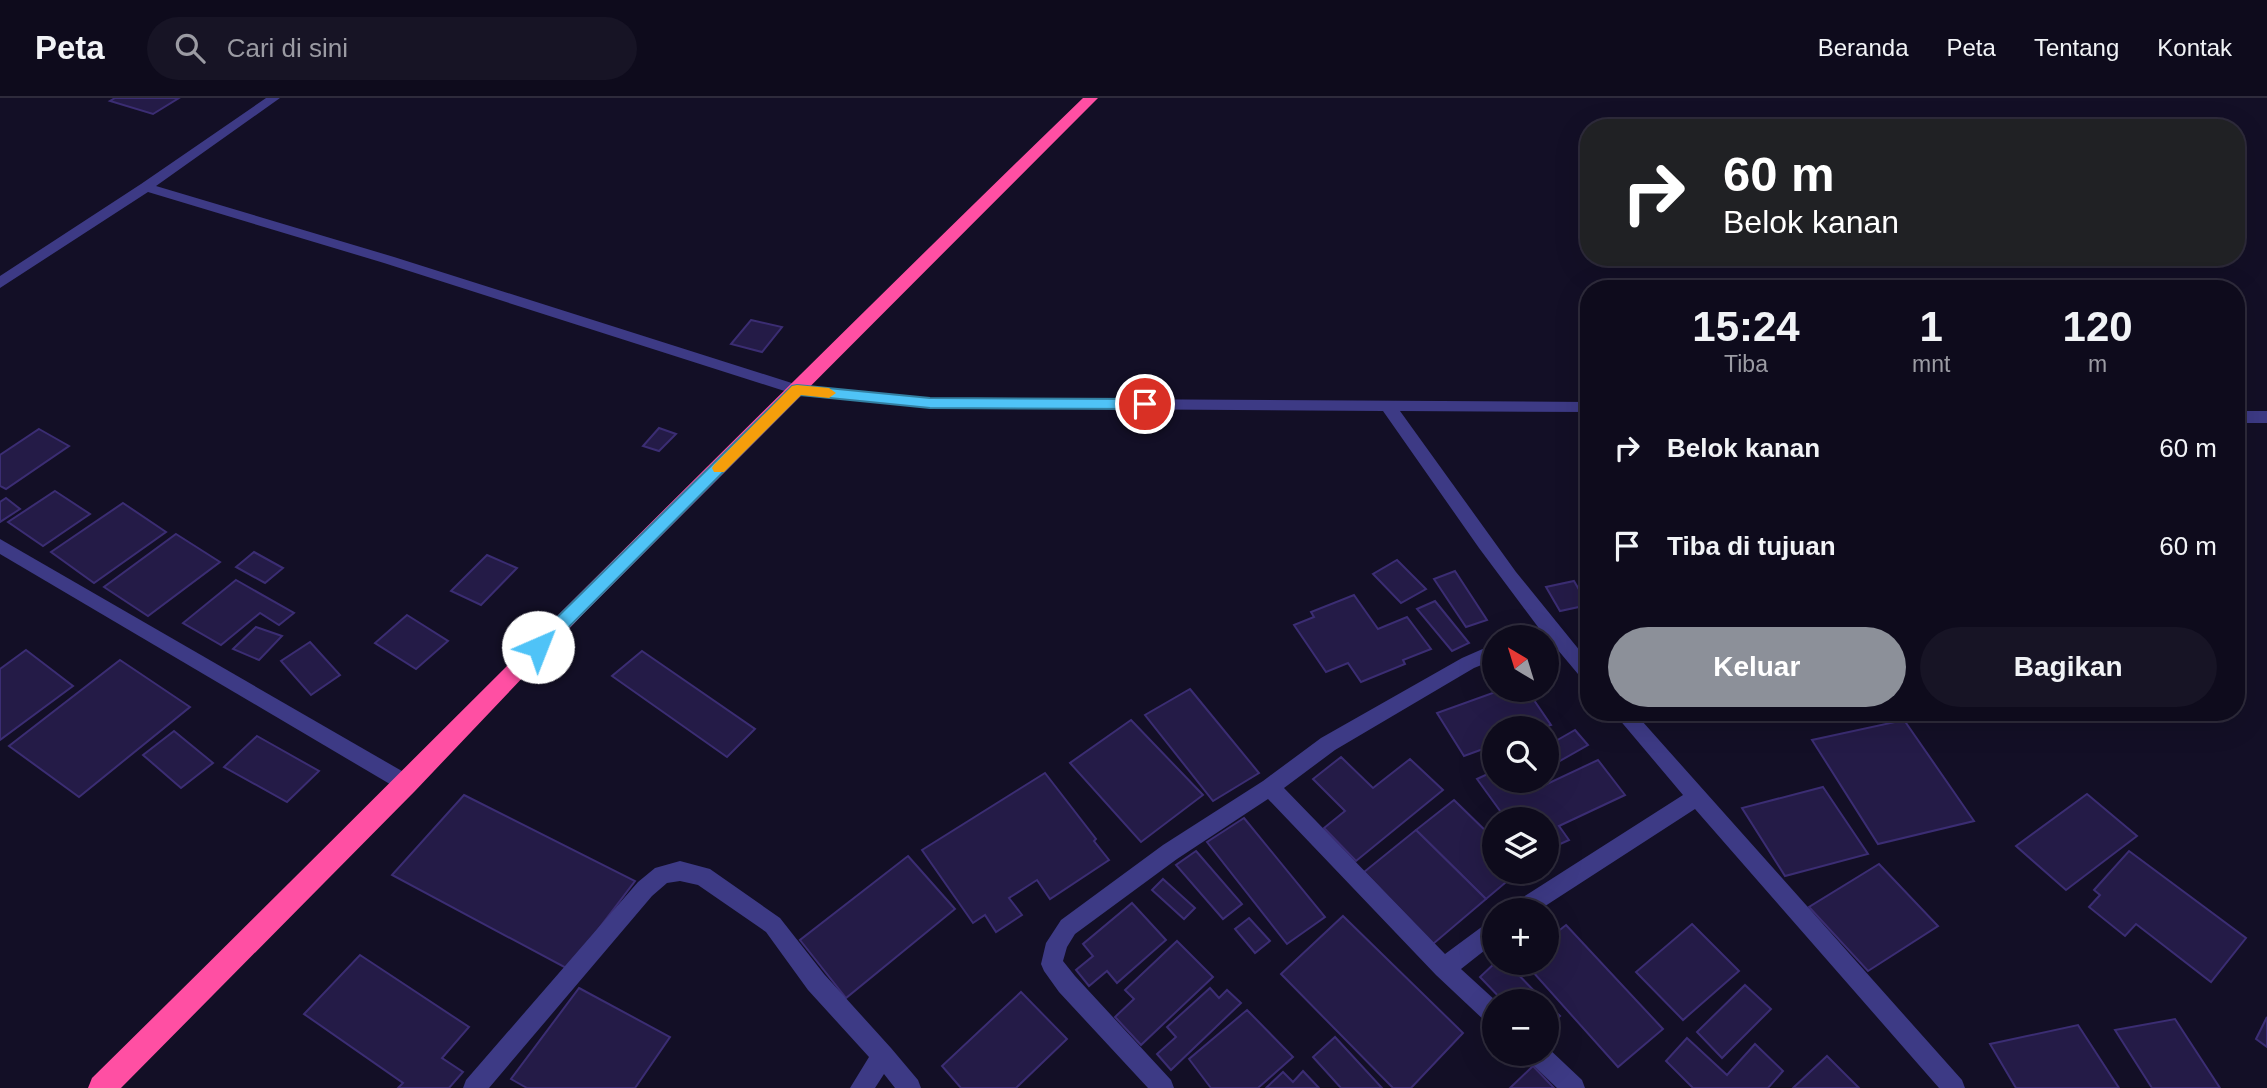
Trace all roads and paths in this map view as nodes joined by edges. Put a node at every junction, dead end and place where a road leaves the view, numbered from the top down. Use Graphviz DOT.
graph roads {
  1 [pos="274,98"];
  2 [pos="1091,98"];
  3 [pos="146,187"];
  4 [pos="0,282"];
  5 [pos="797,390"];
  6 [pos="1387,405"];
  7 [pos="1580,407"];
  8 [pos="2245,417"];
  9 [pos="2267,417"];
  10 [pos="0,546"];
  11 [pos="1535,625"];
  12 [pos="1559,649"];
  13 [pos="1482,657"];
  14 [pos="1580,667"];
  15 [pos="1630,721"];
  16 [pos="407,784"];
  17 [pos="1270,787"];
  18 [pos="1696,798"];
  19 [pos="1540,898"];
  20 [pos="1482,939"];
  21 [pos="1444,968"];
  22 [pos="1482,1003"];
  23 [pos="883,1056"];
  24 [pos="1550,1066"];
  25 [pos="102,1088"];
  26 [pos="474,1088"];
  27 [pos="861,1088"];
  28 [pos="910,1088"];
  29 [pos="1163,1088"];
  30 [pos="1573,1088"];
  31 [pos="1954,1088"];
  1 -- 3 [label="street"];
  2 -- 5 [label="highway"];
  3 -- 4 [label="street"];
  3 -- 5 [label="street"];
  5 -- 6 [label="street"];
  5 -- 16 [label="highway"];
  6 -- 7 [label="street"];
  6 -- 11 [label="street"];
  8 -- 9 [label="street"];
  10 -- 16 [label="street"];
  12 -- 14 [label="street"];
  13 -- 17 [label="street"];
  15 -- 18 [label="street"];
  16 -- 25 [label="highway"];
  17 -- 21 [label="street"];
  17 -- 29 [label="street"];
  18 -- 19 [label="street"];
  18 -- 31 [label="street"];
  20 -- 21 [label="street"];
  21 -- 22 [label="street"];
  23 -- 26 [label="street"];
  23 -- 27 [label="street"];
  23 -- 28 [label="street"];
  24 -- 30 [label="street"];
}
